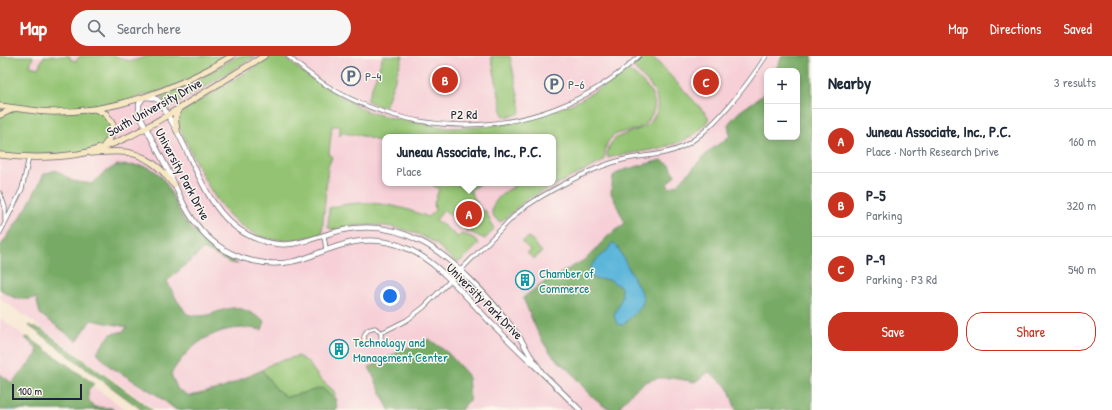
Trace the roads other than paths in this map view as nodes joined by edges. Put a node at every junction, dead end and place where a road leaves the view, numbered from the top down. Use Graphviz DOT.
graph roads {
  1 [pos="232,56"];
  2 [pos="264,56"];
  3 [pos="288,56"];
  4 [pos="639,56"];
  5 [pos="766,56"];
  6 [pos="144,97"];
  7 [pos="0,106"];
  8 [pos="15,108"];
  9 [pos="179,108"];
  10 [pos="95,109"];
  11 [pos="0,115"];
  12 [pos="167,115"];
  13 [pos="146,127"];
  14 [pos="177,131"];
  15 [pos="102,147"];
  16 [pos="81,154"];
  17 [pos="0,155"];
  18 [pos="29,157"];
  19 [pos="174,185"];
  20 [pos="0,193"];
  21 [pos="5,224"];
  22 [pos="0,233"];
  23 [pos="324,236"];
  24 [pos="326,249"];
  25 [pos="460,271"];
  26 [pos="450,281"];
  27 [pos="381,333"];
  28 [pos="542,373"];
  29 [pos="580,410"];
  1 -- 6 [label="main road, South University Drive"];
  2 -- 9 [label="main road, South University Drive"];
  3 -- 4 [label="street, P2 Rd"];
  5 -- 25 [label="street"];
  6 -- 10 [label="main road, South University Drive"];
  6 -- 12 [label="street, University Park Drive"];
  6 -- 13 [label="street, University Park Drive"];
  7 -- 8 [label="main road, South University Drive"];
  8 -- 10 [label="main road, South University Drive"];
  8 -- 11 [label="main road"];
  9 -- 12 [label="main road, South University Drive"];
  9 -- 14 [label="main road"];
  10 -- 15 [label="main road"];
  12 -- 13 [label="main road, South University Drive"];
  12 -- 14 [label="street, University Park Drive"];
  13 -- 15 [label="main road, South University Drive"];
  13 -- 19 [label="street, University Park Drive"];
  14 -- 23 [label="street, University Park Drive"];
  15 -- 16 [label="main road, South University Drive"];
  16 -- 18 [label="main road, South University Drive"];
  16 -- 19 [label="main road"];
  17 -- 18 [label="main road, South University Drive"];
  18 -- 21 [label="street"];
  19 -- 24 [label="street, University Park Drive"];
  20 -- 21 [label="street"];
  21 -- 22 [label="street"];
  23 -- 24 [label="street"];
  23 -- 25 [label="street, University Park Drive"];
  24 -- 26 [label="street, University Park Drive"];
  25 -- 26 [label="street"];
  25 -- 28 [label="street, University Park Drive"];
  26 -- 27 [label="street"];
  26 -- 28 [label="street, University Park Drive"];
  27 -- 27 [label="street"];
  28 -- 29 [label="street, University Park Drive"];
}
